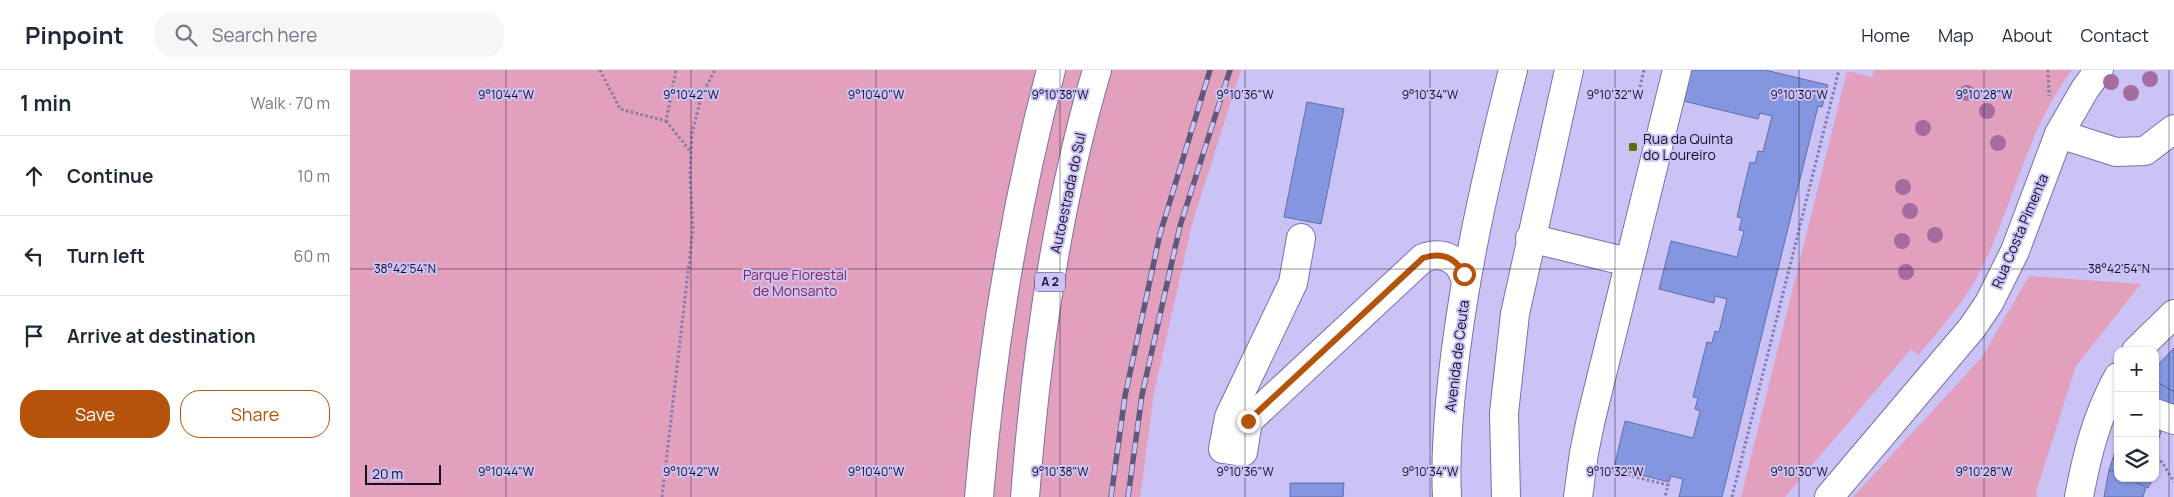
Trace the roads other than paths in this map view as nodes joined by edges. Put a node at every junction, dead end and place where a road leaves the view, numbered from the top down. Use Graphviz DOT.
graph roads {
  1 [pos="1051,70"];
  2 [pos="1097,70"];
  3 [pos="1513,70"];
  4 [pos="1569,70"];
  5 [pos="1677,70"];
  6 [pos="2099,70"];
  7 [pos="2174,129"];
  8 [pos="2059,134"];
  9 [pos="1301,238"];
  10 [pos="1530,238"];
  11 [pos="1628,262"];
  12 [pos="1466,284"];
  13 [pos="2174,314"];
  14 [pos="2140,347"];
  15 [pos="2114,390"];
  16 [pos="2159,414"];
  17 [pos="2174,420"];
  18 [pos="979,497"];
  19 [pos="1025,497"];
  20 [pos="1447,497"];
  21 [pos="1506,497"];
  22 [pos="1578,497"];
  23 [pos="1829,497"];
  24 [pos="2079,497"];
  1 -- 18 [label="main road"];
  2 -- 19 [label="main road, Autoestrada do Sul / A 2"];
  3 -- 12 [label="main road, Avenida de Ceuta"];
  4 -- 10 [label="main road"];
  5 -- 11 [label="main road"];
  6 -- 8 [label="main road, Rua Costa Pimenta"];
  7 -- 8 [label="main road"];
  8 -- 23 [label="main road, Rua Costa Pimenta"];
  9 -- 12 [label="main road"];
  10 -- 11 [label="main road"];
  10 -- 21 [label="main road"];
  11 -- 22 [label="main road"];
  12 -- 20 [label="main road, Avenida de Ceuta"];
  13 -- 14 [label="main road"];
  15 -- 24 [label="main road"];
  16 -- 17 [label="main road"];
}
